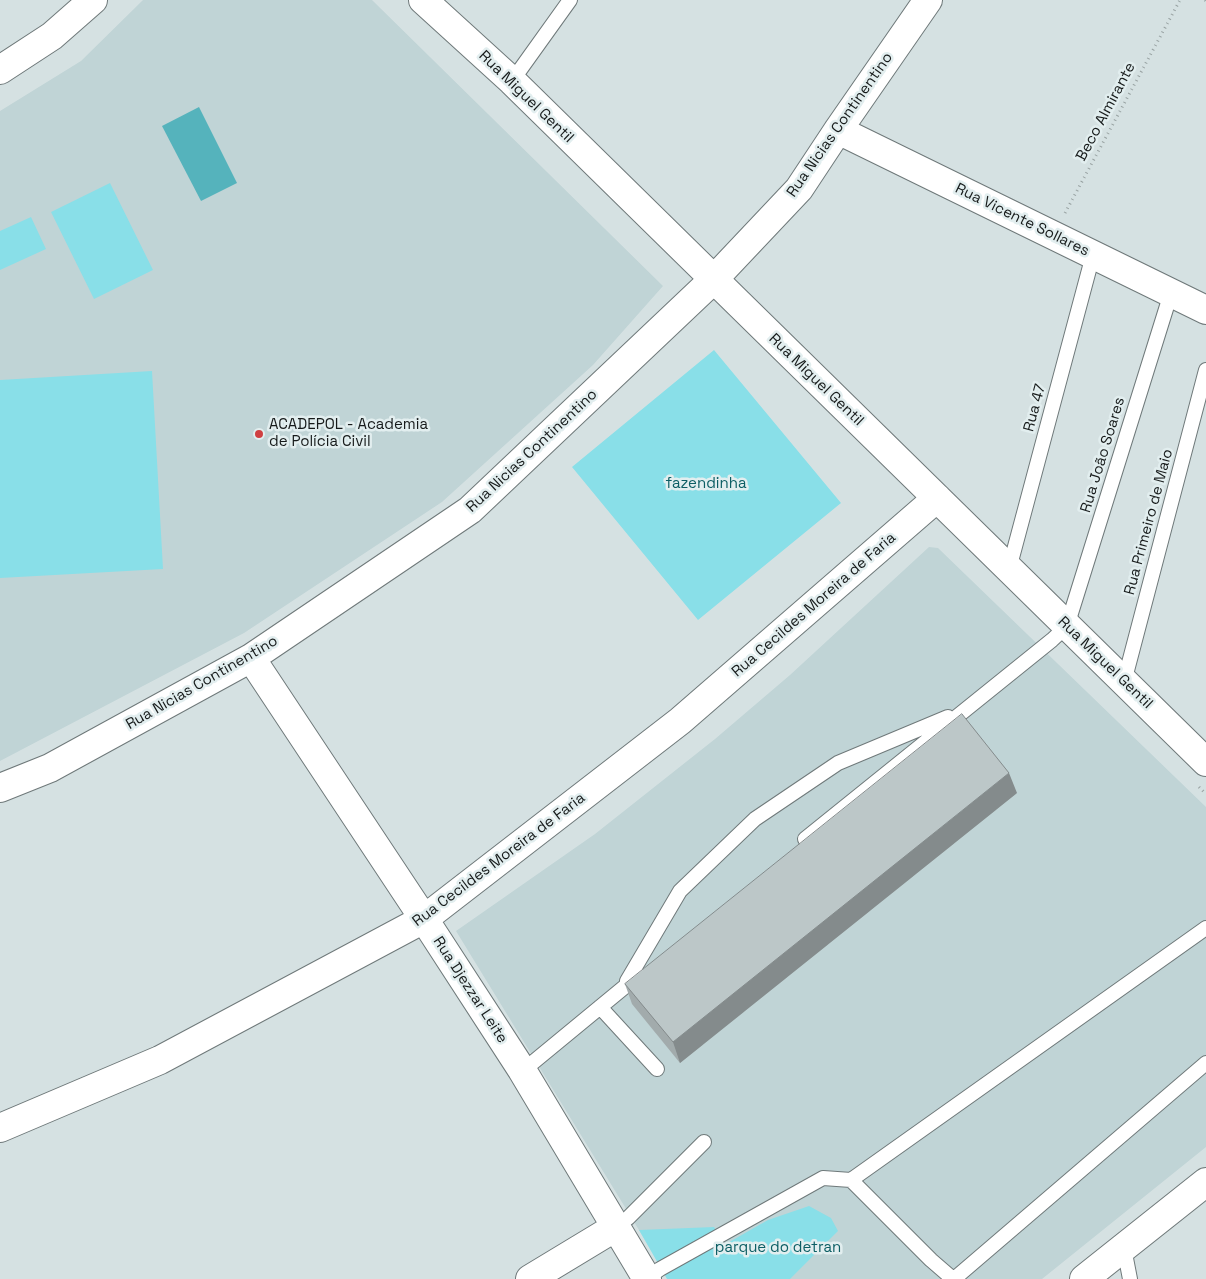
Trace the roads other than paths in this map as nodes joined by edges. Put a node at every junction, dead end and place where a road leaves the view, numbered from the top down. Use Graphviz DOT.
graph roads {
  1 [pos="93,0"];
  2 [pos="423,0"];
  3 [pos="570,0"];
  4 [pos="928,0"];
  5 [pos="0,70"];
  6 [pos="512,81"];
  7 [pos="838,130"];
  8 [pos="1093,255"];
  9 [pos="714,279"];
  10 [pos="1171,293"];
  11 [pos="1206,310"];
  12 [pos="1206,370"];
  13 [pos="937,498"];
  14 [pos="1009,569"];
  15 [pos="1067,626"];
  16 [pos="251,658"];
  17 [pos="1124,682"];
  18 [pos="963,711"];
  19 [pos="1206,762"];
  20 [pos="0,788"];
  21 [pos="793,850"];
  22 [pos="424,919"];
  23 [pos="1206,928"];
  24 [pos="653,963"];
  25 [pos="622,988"];
  26 [pos="600,1007"];
  27 [pos="1206,1063"];
  28 [pos="657,1069"];
  29 [pos="522,1070"];
  30 [pos="0,1128"];
  31 [pos="704,1142"];
  32 [pos="851,1180"];
  33 [pos="1206,1182"];
  34 [pos="616,1227"];
  35 [pos="1124,1248"];
  36 [pos="647,1278"];
  37 [pos="530,1279"];
  38 [pos="954,1279"];
  39 [pos="1084,1279"];
  40 [pos="1130,1279"];
  1 -- 5 [label="street"];
  2 -- 6 [label="street, Rua Miguel Gentil"];
  3 -- 6 [label="lane"];
  4 -- 7 [label="street, Rua Nicias Continentino"];
  6 -- 9 [label="street, Rua Miguel Gentil"];
  7 -- 8 [label="street, Rua Vicente Sollares"];
  7 -- 9 [label="street, Rua Nicias Continentino"];
  8 -- 10 [label="street, Rua Vicente Sollares"];
  8 -- 14 [label="lane, Rua 47"];
  9 -- 13 [label="street, Rua Miguel Gentil"];
  9 -- 16 [label="street, Rua Nicias Continentino"];
  10 -- 11 [label="street, Rua Vicente Sollares"];
  10 -- 15 [label="lane, Rua João Soares"];
  12 -- 17 [label="lane, Rua Primeiro de Maio"];
  13 -- 14 [label="street, Rua Miguel Gentil"];
  13 -- 22 [label="street, Rua Cecildes Moreira de Faria"];
  14 -- 15 [label="street, Rua Miguel Gentil"];
  15 -- 17 [label="street, Rua Miguel Gentil"];
  15 -- 18 [label="lane"];
  16 -- 20 [label="street, Rua Nicias Continentino"];
  16 -- 22 [label="street, Rua Djezzar Leite"];
  17 -- 19 [label="street, Rua Miguel Gentil"];
  18 -- 21 [label="lane"];
  18 -- 25 [label="lane"];
  22 -- 29 [label="street, Rua Djezzar Leite"];
  22 -- 30 [label="street, Rua Cecildes Moreira de Faria"];
  23 -- 32 [label="lane"];
  24 -- 25 [label="lane"];
  25 -- 26 [label="lane"];
  26 -- 28 [label="lane"];
  26 -- 29 [label="lane"];
  27 -- 38 [label="lane"];
  29 -- 34 [label="street, Rua Djezzar Leite"];
  31 -- 34 [label="lane"];
  32 -- 36 [label="lane"];
  32 -- 38 [label="lane"];
  33 -- 35 [label="street"];
  34 -- 36 [label="street, Rua Djezzar Leite"];
  34 -- 37 [label="street"];
  35 -- 39 [label="street"];
  35 -- 40 [label="lane"];
}
